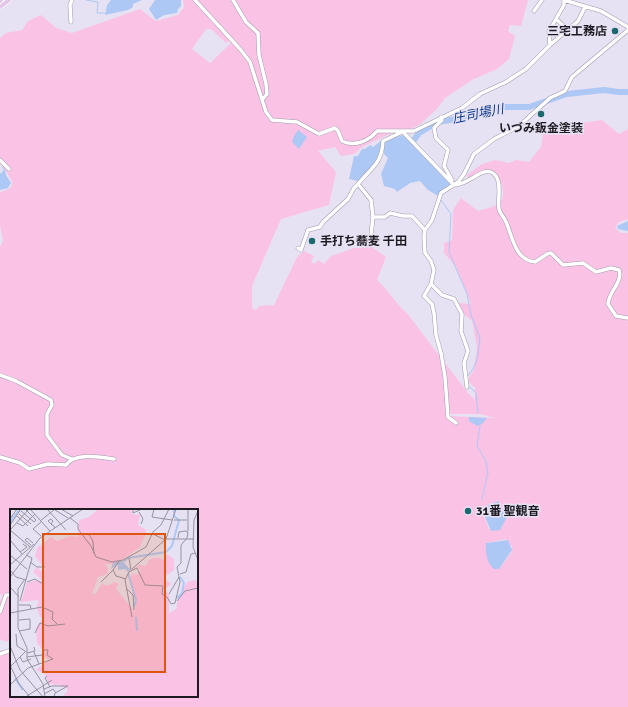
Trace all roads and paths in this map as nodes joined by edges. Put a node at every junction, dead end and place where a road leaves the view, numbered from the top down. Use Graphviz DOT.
graph roads {
  1 [pos="9,0"];
  2 [pos="72,0"];
  3 [pos="195,0"];
  4 [pos="233,0"];
  5 [pos="542,0"];
  6 [pos="564,0"];
  7 [pos="585,6"];
  8 [pos="0,7"];
  9 [pos="534,12"];
  10 [pos="556,19"];
  11 [pos="71,22"];
  12 [pos="628,28"];
  13 [pos="568,30"];
  14 [pos="550,45"];
  15 [pos="262,100"];
  16 [pos="441,117"];
  17 [pos="403,132"];
  18 [pos="0,160"];
  19 [pos="9,169"];
  20 [pos="358,184"];
  21 [pos="454,185"];
  22 [pos="373,217"];
  23 [pos="425,230"];
  24 [pos="366,241"];
  25 [pos="298,248"];
  26 [pos="431,284"];
  27 [pos="628,318"];
  28 [pos="0,375"];
  29 [pos="467,387"];
  30 [pos="456,423"];
  31 [pos="0,457"];
  32 [pos="114,459"];
  33 [pos="72,460"];
  34 [pos="10,595"];
  35 [pos="0,612"];
  36 [pos="10,650"];
  37 [pos="0,654"];
  1 -- 8 [label="main road"];
  2 -- 11 [label="street"];
  3 -- 15 [label="street"];
  4 -- 15 [label="street"];
  5 -- 9 [label="street"];
  6 -- 7 [label="street"];
  6 -- 10 [label="street"];
  7 -- 12 [label="street"];
  7 -- 13 [label="street"];
  10 -- 13 [label="street"];
  10 -- 14 [label="street"];
  12 -- 21 [label="street"];
  13 -- 14 [label="street"];
  14 -- 16 [label="street"];
  15 -- 17 [label="street"];
  16 -- 17 [label="street"];
  16 -- 21 [label="street"];
  17 -- 20 [label="street"];
  17 -- 21 [label="street"];
  18 -- 19 [label="street"];
  20 -- 22 [label="street"];
  20 -- 25 [label="street"];
  21 -- 23 [label="street"];
  21 -- 27 [label="street"];
  22 -- 23 [label="street"];
  22 -- 24 [label="street"];
  23 -- 26 [label="street"];
  26 -- 29 [label="street"];
  26 -- 30 [label="street"];
  28 -- 33 [label="street"];
  31 -- 33 [label="street"];
  32 -- 33 [label="street"];
  34 -- 35 [label="street"];
  36 -- 37 [label="street"];
}
